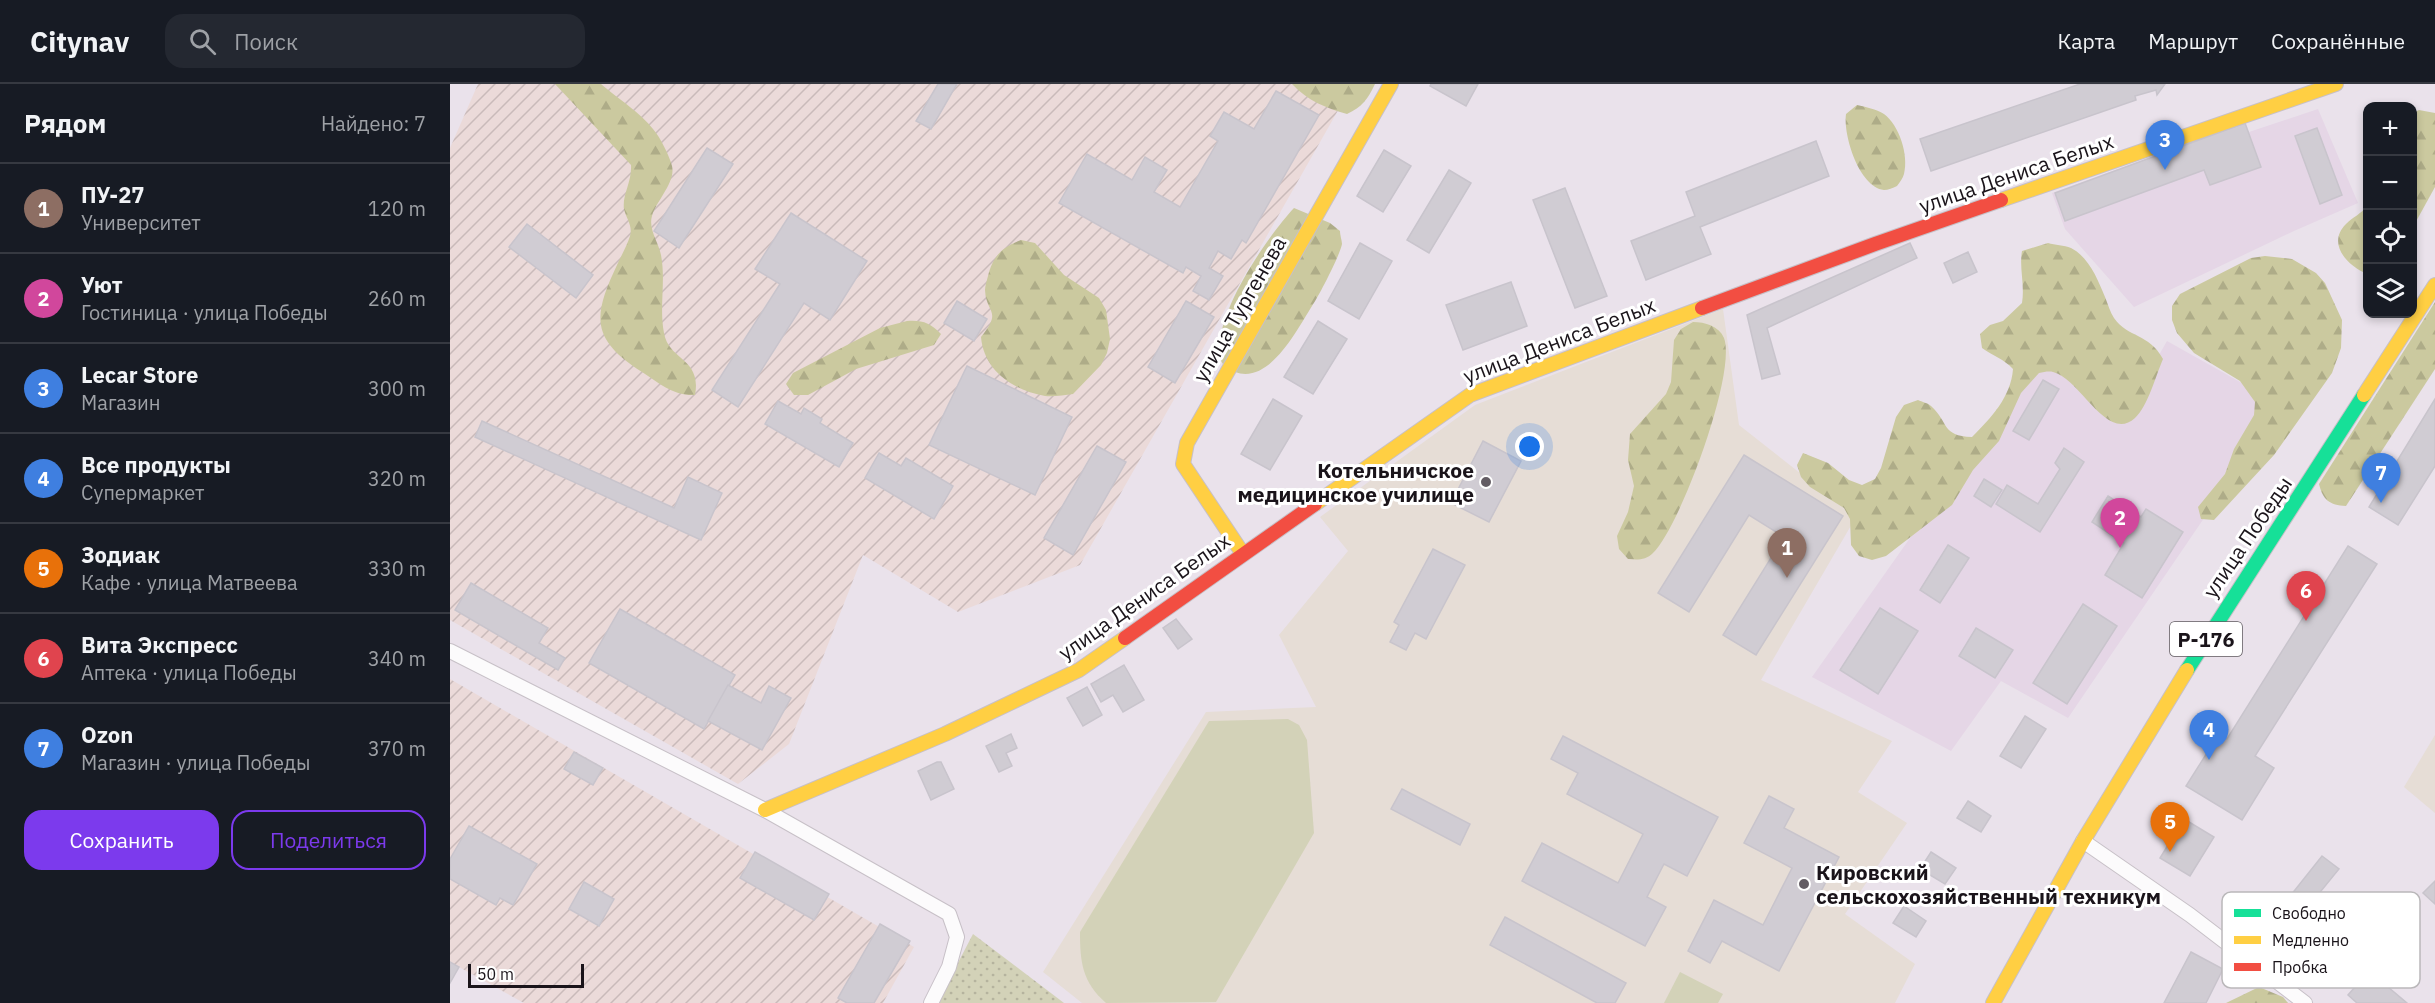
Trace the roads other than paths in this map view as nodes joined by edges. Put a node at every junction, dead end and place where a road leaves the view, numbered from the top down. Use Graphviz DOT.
graph roads {
  1 [pos="1391,84"];
  2 [pos="2336,84"];
  3 [pos="2435,285"];
  4 [pos="1243,554"];
  5 [pos="450,651"];
  6 [pos="765,810"];
  7 [pos="2083,841"];
  8 [pos="2222,939"];
  9 [pos="2286,988"];
  10 [pos="931,1003"];
  11 [pos="1993,1003"];
  12 [pos="2306,1003"];
  1 -- 4 [label="main road, улица Тургенева"];
  2 -- 4 [label="main road, улица Дениса Белых"];
  3 -- 7 [label="main road, улица Победы / Р-176"];
  4 -- 6 [label="main road, улица Дениса Белых"];
  5 -- 6 [label="street"];
  6 -- 10 [label="street"];
  7 -- 8 [label="street"];
  7 -- 11 [label="main road, улица Победы / Р-176"];
  9 -- 12 [label="street"];
}
